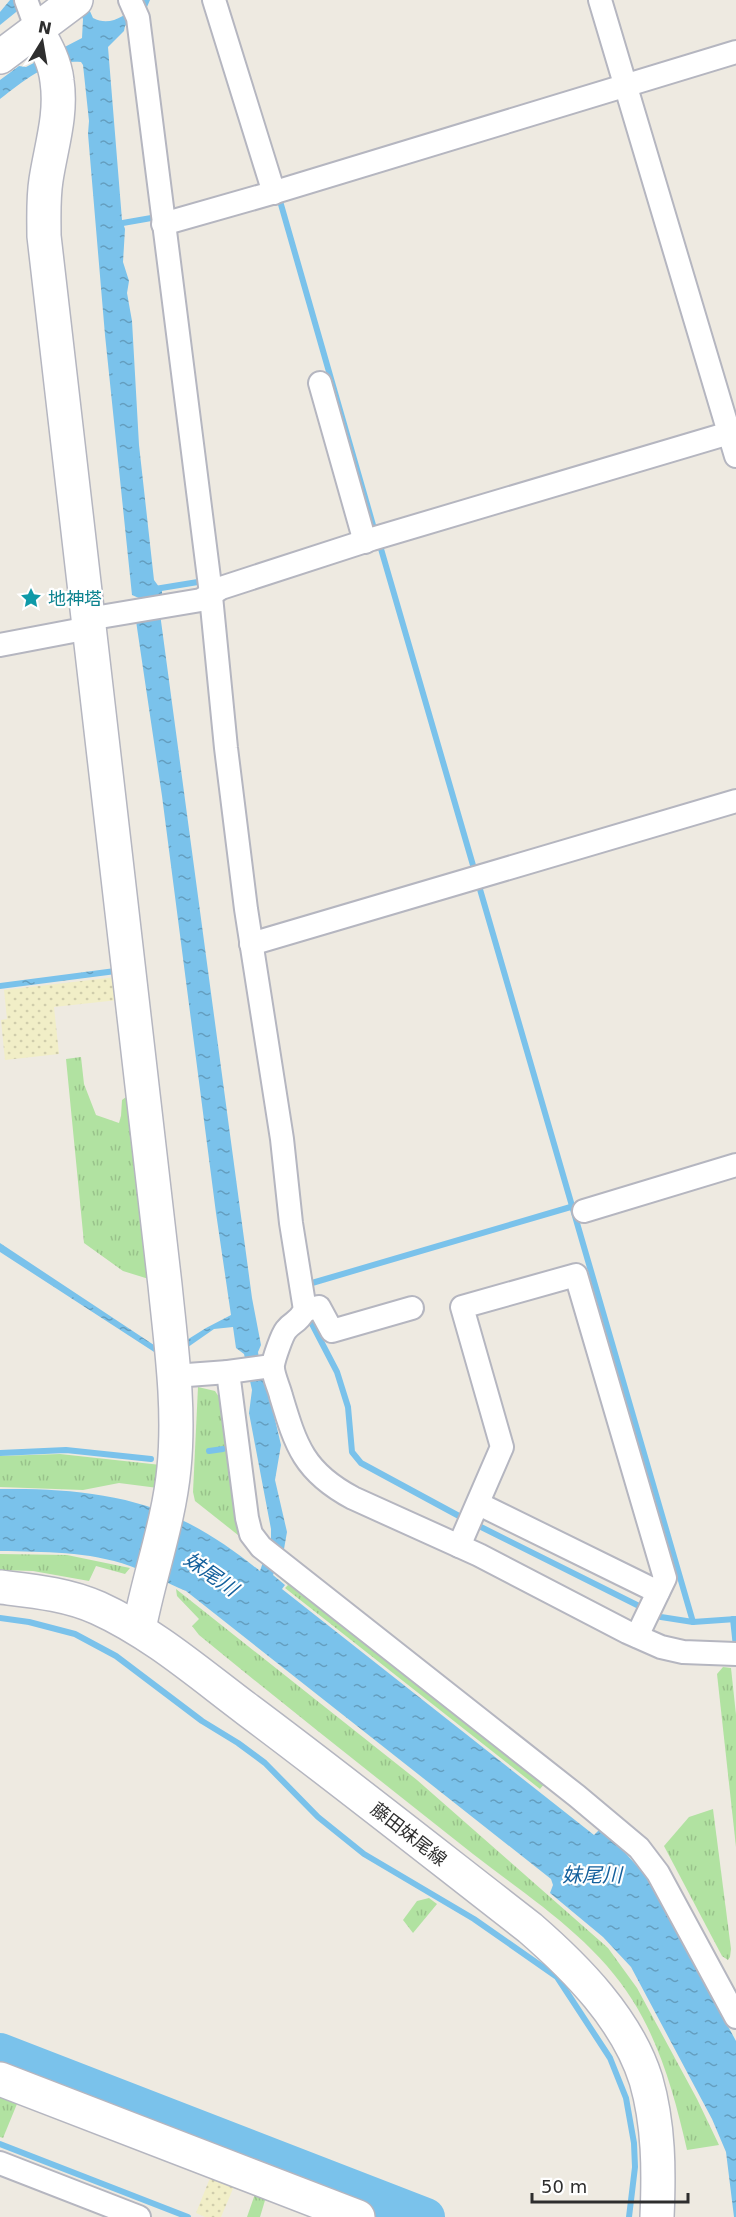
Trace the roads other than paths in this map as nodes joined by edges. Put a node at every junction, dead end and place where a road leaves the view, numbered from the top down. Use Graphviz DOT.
graph roads {
  1 [pos="214,0"];
  2 [pos="600,0"];
  3 [pos="73,2"];
  4 [pos="133,6"];
  5 [pos="39,32"];
  6 [pos="736,52"];
  7 [pos="0,57"];
  8 [pos="624,80"];
  9 [pos="272,187"];
  10 [pos="162,218"];
  11 [pos="320,383"];
  12 [pos="730,428"];
  13 [pos="736,456"];
  14 [pos="369,537"];
  15 [pos="210,585"];
  16 [pos="89,623"];
  17 [pos="0,645"];
  18 [pos="736,801"];
  19 [pos="251,944"];
  20 [pos="736,1165"];
  21 [pos="584,1210"];
  22 [pos="412,1308"];
  23 [pos="305,1310"];
  24 [pos="252,1369"];
  25 [pos="174,1376"];
  26 [pos="478,1507"];
  27 [pos="463,1538"];
  28 [pos="0,1587"];
  29 [pos="657,1595"];
  30 [pos="139,1629"];
  31 [pos="641,1629"];
  32 [pos="734,1654"];
  33 [pos="736,2017"];
  34 [pos="0,2079"];
  35 [pos="0,2163"];
  36 [pos="139,2217"];
  37 [pos="358,2217"];
  38 [pos="657,2217"];
  1 -- 9 [label="street"];
  2 -- 8 [label="street"];
  3 -- 5 [label="street"];
  4 -- 10 [label="street"];
  5 -- 7 [label="street"];
  5 -- 16 [label="street"];
  6 -- 8 [label="street"];
  8 -- 9 [label="street"];
  8 -- 12 [label="street"];
  9 -- 10 [label="street"];
  10 -- 15 [label="street"];
  11 -- 14 [label="street"];
  12 -- 13 [label="street"];
  12 -- 14 [label="street"];
  14 -- 15 [label="street"];
  15 -- 16 [label="street"];
  15 -- 19 [label="street"];
  16 -- 17 [label="street"];
  16 -- 25 [label="street"];
  18 -- 19 [label="street"];
  19 -- 23 [label="street"];
  20 -- 21 [label="street"];
  22 -- 23 [label="street"];
  23 -- 24 [label="street"];
  24 -- 25 [label="street"];
  24 -- 27 [label="street"];
  24 -- 33 [label="street"];
  25 -- 30 [label="street"];
  26 -- 27 [label="street"];
  26 -- 29 [label="street"];
  26 -- 29 [label="street"];
  27 -- 31 [label="street"];
  28 -- 30 [label="street, 藤田妹尾線"];
  29 -- 31 [label="street"];
  30 -- 38 [label="street, 藤田妹尾線"];
  31 -- 32 [label="street"];
  34 -- 37 [label="street"];
  35 -- 36 [label="street"];
}
